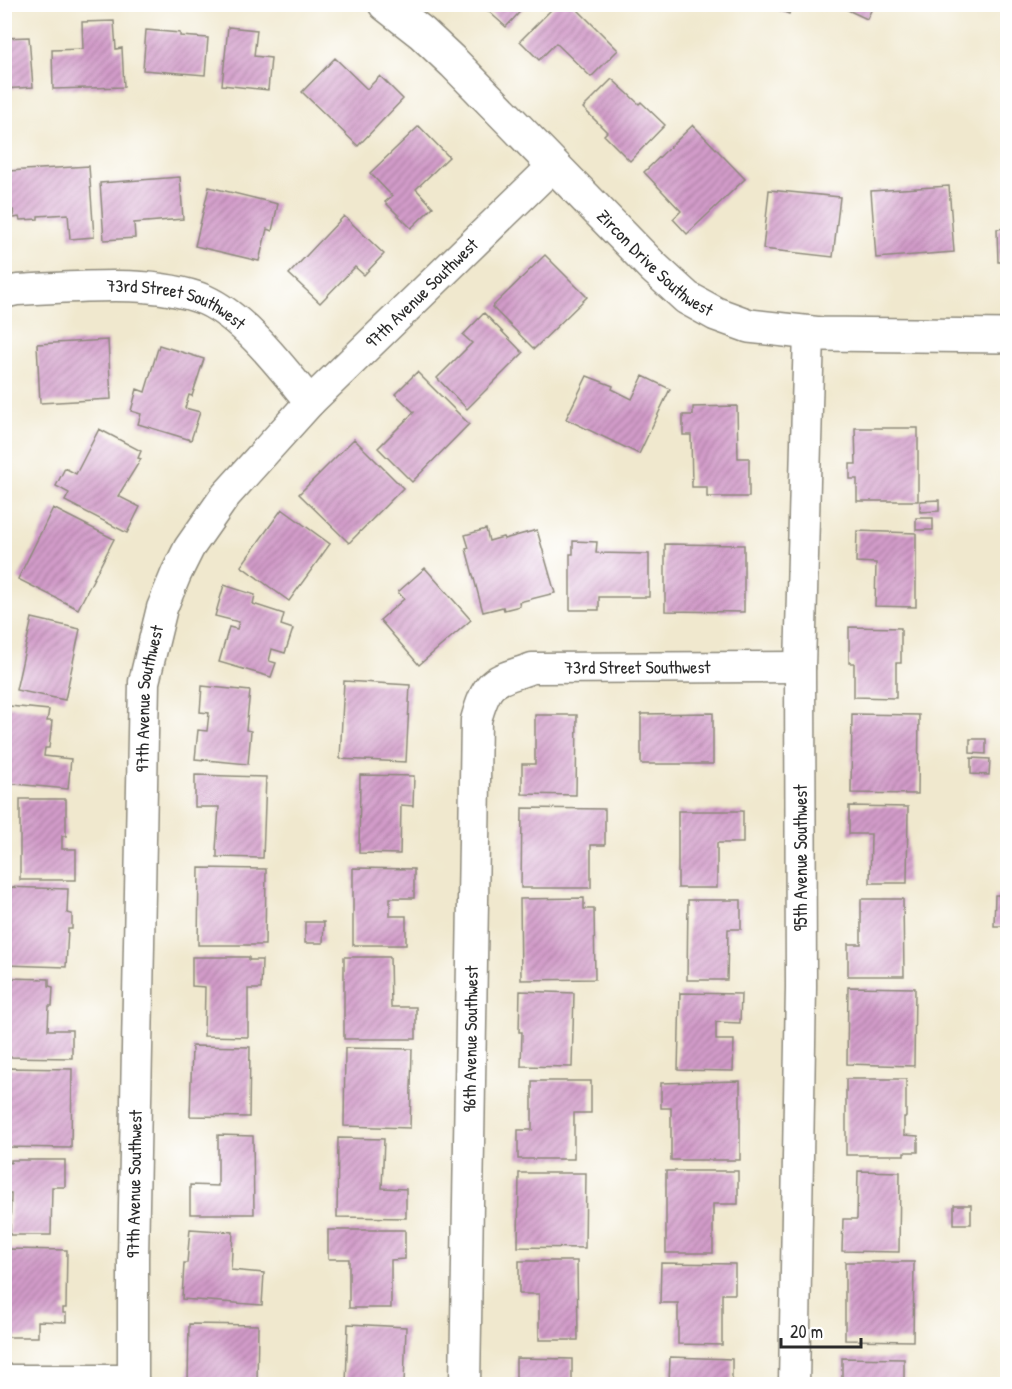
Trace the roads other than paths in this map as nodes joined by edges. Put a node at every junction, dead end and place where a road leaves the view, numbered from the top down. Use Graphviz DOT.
graph roads {
  1 [pos="385,4"];
  2 [pos="553,166"];
  3 [pos="4,293"];
  4 [pos="809,332"];
  5 [pos="1008,336"];
  6 [pos="310,402"];
  7 [pos="800,667"];
  8 [pos="483,695"];
  9 [pos="4,1380"];
  10 [pos="133,1382"];
  11 [pos="465,1384"];
  12 [pos="794,1384"];
  1 -- 2 [label="street, Zircon Drive Southwest"];
  2 -- 4 [label="street, Zircon Drive Southwest"];
  2 -- 6 [label="street, 97th Avenue Southwest"];
  3 -- 6 [label="street, 73rd Street Southwest"];
  4 -- 5 [label="street, Zircon Drive Southwest"];
  4 -- 7 [label="street, 95th Avenue Southwest"];
  6 -- 10 [label="street, 97th Avenue Southwest"];
  7 -- 8 [label="street, 73rd Street Southwest"];
  7 -- 12 [label="street, 95th Avenue Southwest"];
  8 -- 11 [label="street, 96th Avenue Southwest"];
  9 -- 10 [label="street"];
}
